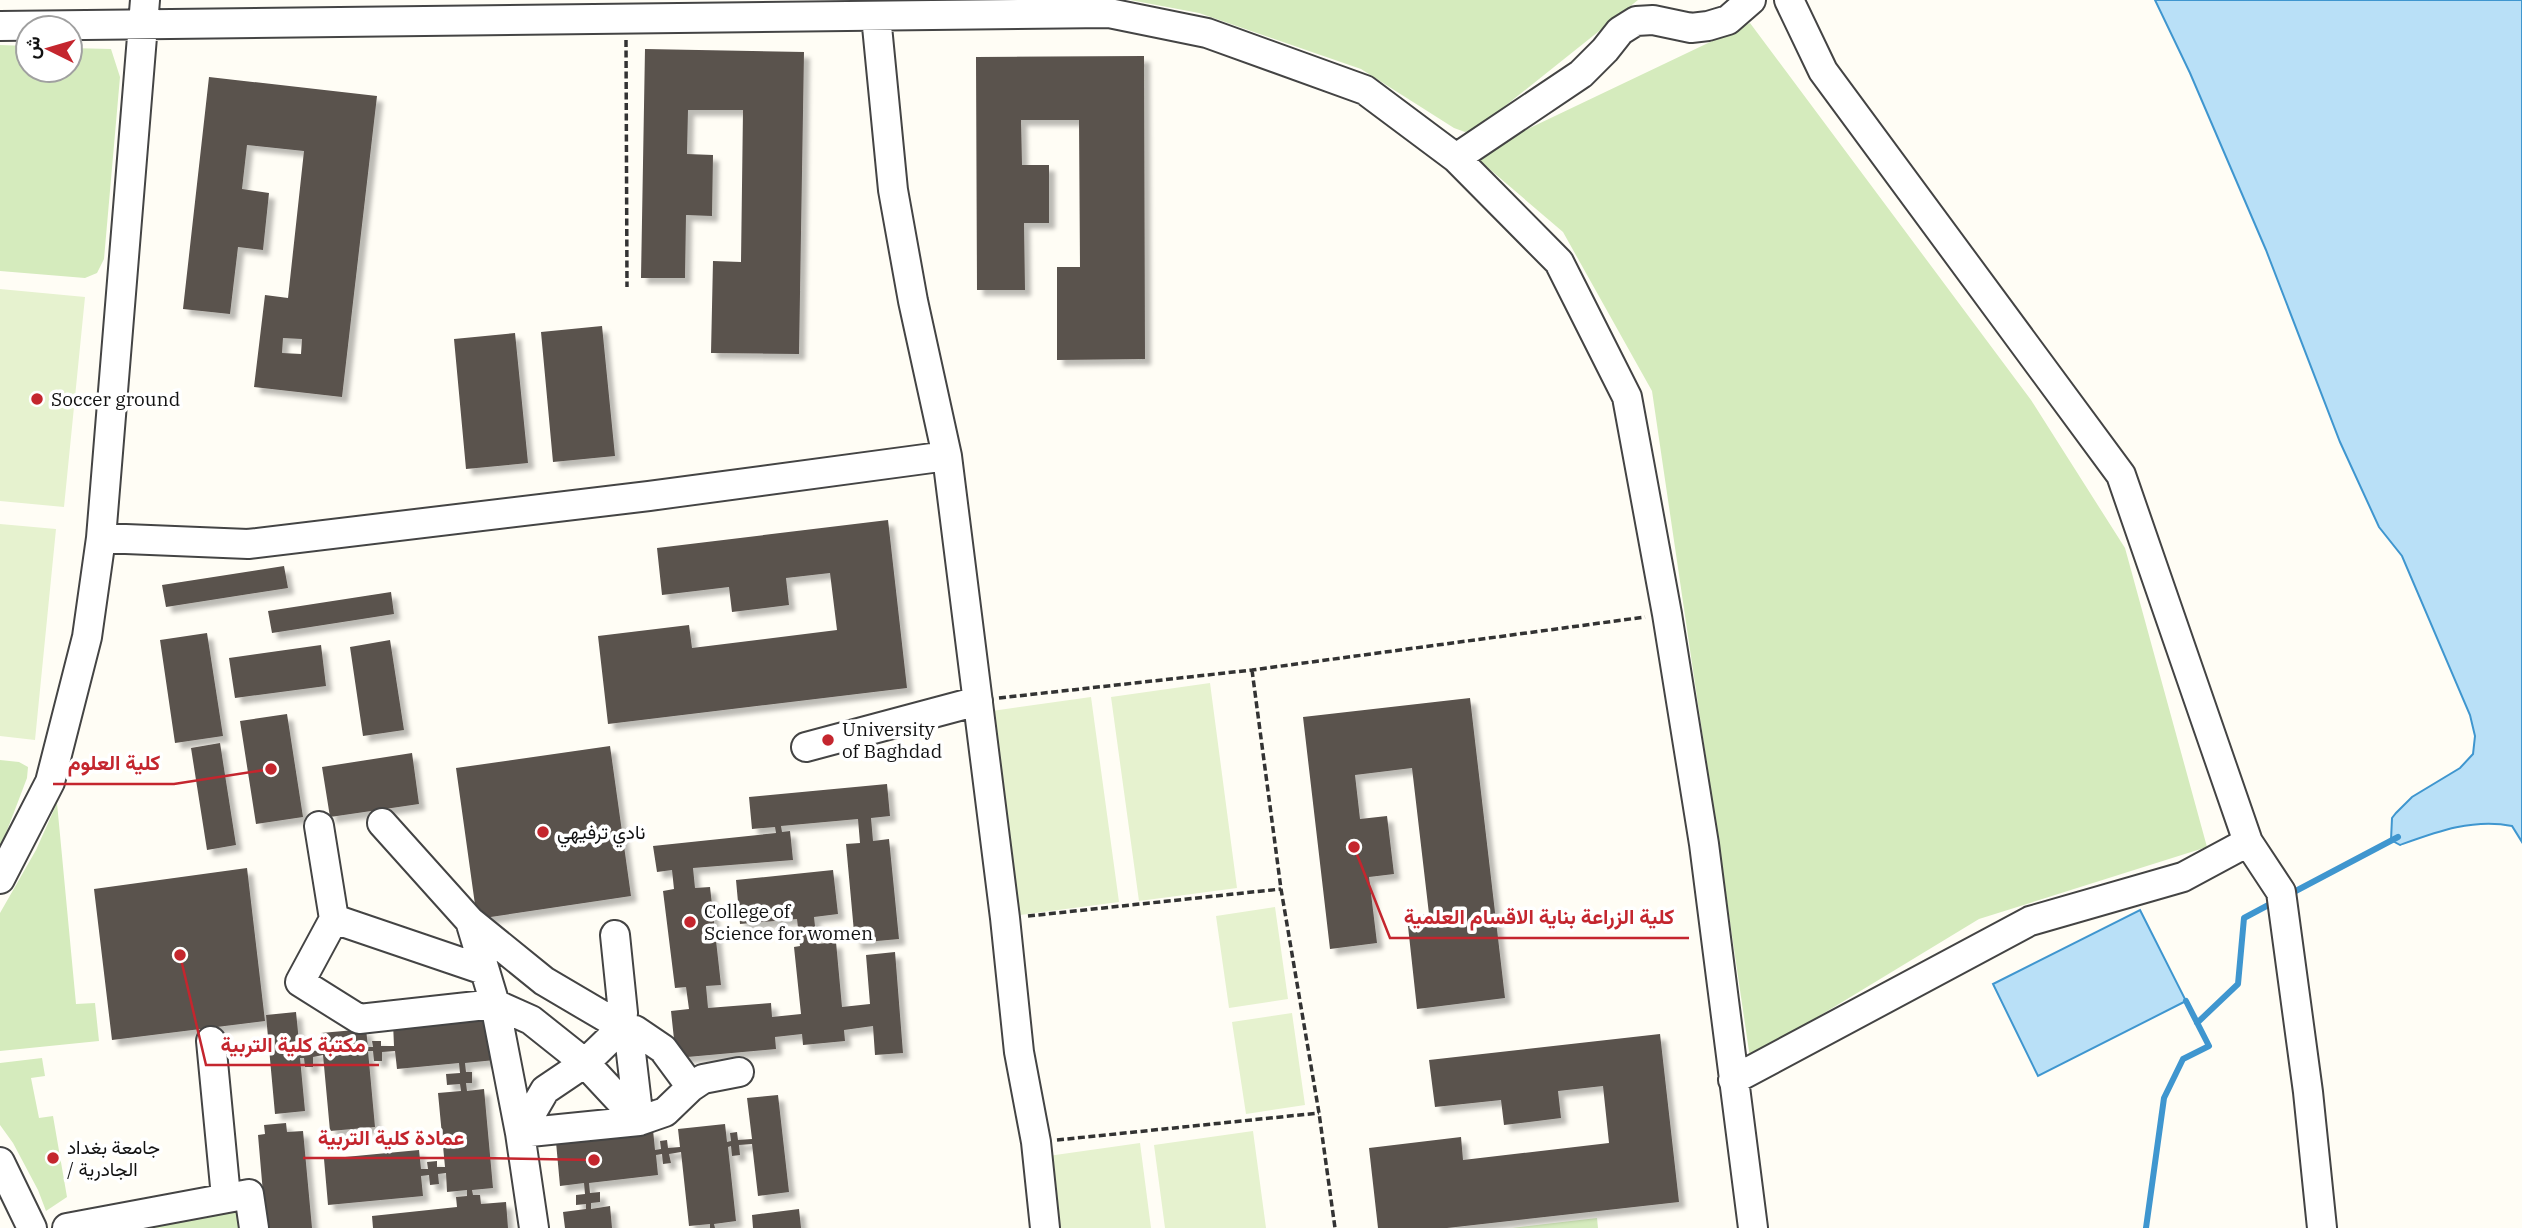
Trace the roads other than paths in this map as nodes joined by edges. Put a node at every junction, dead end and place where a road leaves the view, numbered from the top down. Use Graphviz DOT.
graph roads {
  1 [pos="1751,0"];
  2 [pos="1789,0"];
  3 [pos="773,9"];
  4 [pos="144,12"];
  5 [pos="876,16"];
  6 [pos="0,26"];
  7 [pos="1457,158"];
  8 [pos="947,456"];
  9 [pos="101,538"];
  10 [pos="978,701"];
  11 [pos="806,747"];
  12 [pos="382,823"];
  13 [pos="319,826"];
  14 [pos="2248,842"];
  15 [pos="0,878"];
  16 [pos="334,919"];
  17 [pos="470,921"];
  18 [pos="615,935"];
  19 [pos="484,970"];
  20 [pos="544,981"];
  21 [pos="495,1004"];
  22 [pos="623,1027"];
  23 [pos="548,1033"];
  24 [pos="211,1041"];
  25 [pos="585,1063"];
  26 [pos="739,1072"];
  27 [pos="1733,1080"];
  28 [pos="691,1087"];
  29 [pos="639,1121"];
  30 [pos="520,1133"];
  31 [pos="0,1162"];
  32 [pos="226,1198"];
  33 [pos="32,1228"];
  34 [pos="67,1228"];
  35 [pos="254,1228"];
  36 [pos="534,1228"];
  37 [pos="1045,1228"];
  38 [pos="1753,1228"];
  39 [pos="2322,1228"];
  1 -- 7 [label="street"];
  2 -- 14 [label="street"];
  3 -- 4 [label="street"];
  3 -- 5 [label="street"];
  4 -- 6 [label="street"];
  4 -- 9 [label="street"];
  5 -- 7 [label="street"];
  5 -- 8 [label="street"];
  7 -- 27 [label="street"];
  8 -- 9 [label="street"];
  8 -- 10 [label="street"];
  9 -- 15 [label="street"];
  10 -- 11 [label="street"];
  10 -- 37 [label="street"];
  12 -- 17 [label="street"];
  13 -- 16 [label="street"];
  14 -- 27 [label="street"];
  14 -- 39 [label="street"];
  16 -- 19 [label="street"];
  16 -- 21 [label="street"];
  17 -- 19 [label="street"];
  17 -- 20 [label="street"];
  18 -- 22 [label="street"];
  19 -- 21 [label="street"];
  20 -- 22 [label="street"];
  20 -- 23 [label="street"];
  21 -- 23 [label="street"];
  21 -- 30 [label="street"];
  22 -- 25 [label="street"];
  22 -- 28 [label="street"];
  22 -- 29 [label="street"];
  23 -- 25 [label="street"];
  24 -- 32 [label="street"];
  25 -- 29 [label="street"];
  25 -- 30 [label="street"];
  26 -- 28 [label="street"];
  27 -- 38 [label="street"];
  28 -- 29 [label="street"];
  29 -- 30 [label="street"];
  30 -- 36 [label="street"];
  31 -- 33 [label="street"];
  32 -- 34 [label="street"];
  32 -- 35 [label="street"];
}
